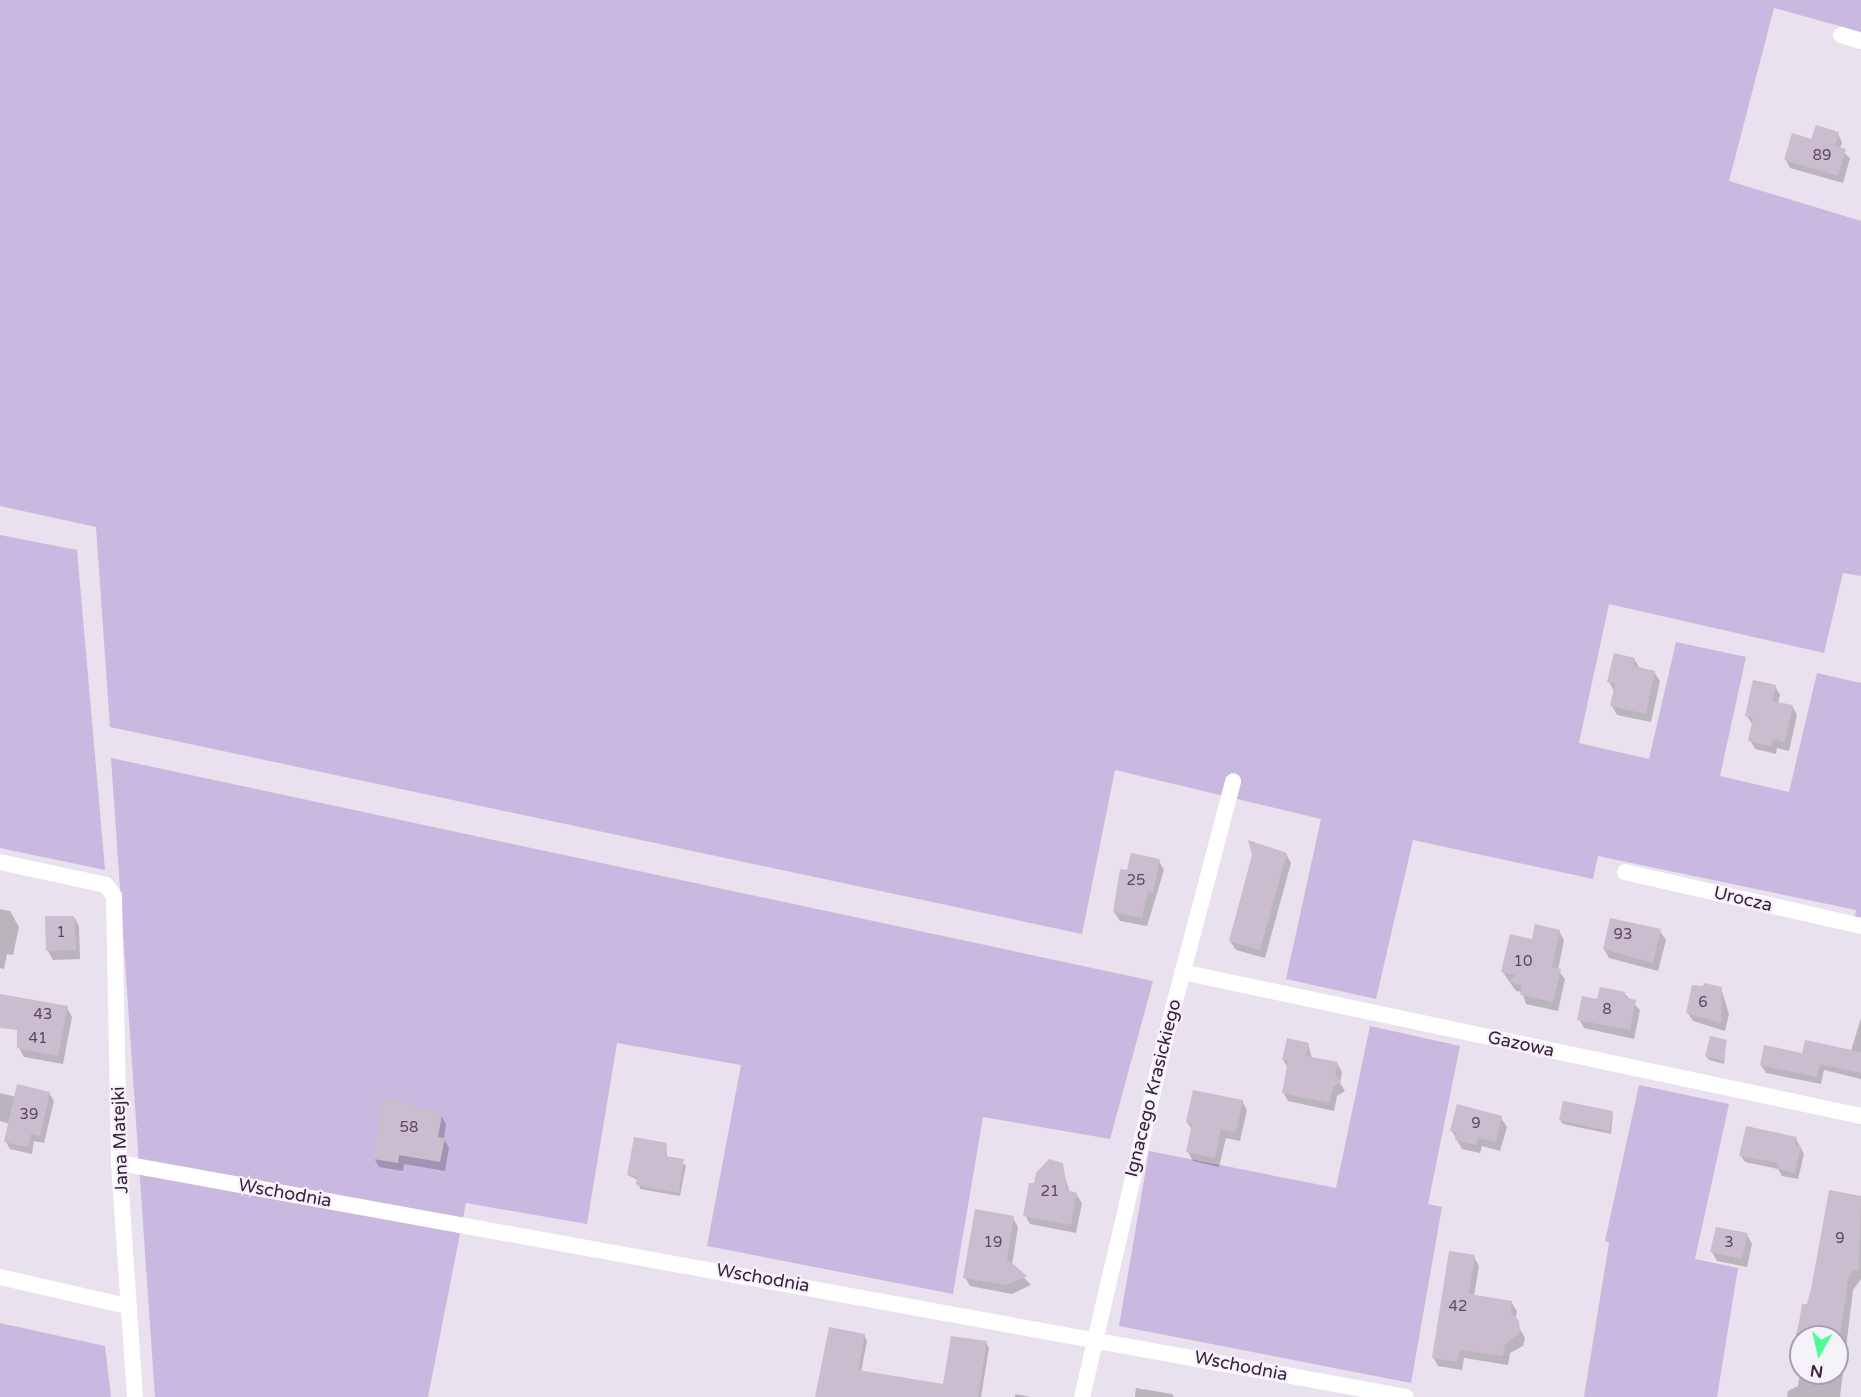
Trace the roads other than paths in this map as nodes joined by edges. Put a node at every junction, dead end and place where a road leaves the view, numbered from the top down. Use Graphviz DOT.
graph roads {
  1 [pos="1841,35"];
  2 [pos="1861,41"];
  3 [pos="1233,781"];
  4 [pos="0,862"];
  5 [pos="1625,872"];
  6 [pos="1861,926"];
  7 [pos="1182,972"];
  8 [pos="1861,1116"];
  9 [pos="119,1163"];
  10 [pos="0,1277"];
  11 [pos="127,1306"];
  12 [pos="1093,1338"];
  13 [pos="135,1397"];
  14 [pos="1082,1397"];
  15 [pos="1406,1397"];
  1 -- 2 [label="street"];
  3 -- 7 [label="street, Ignacego Krasickiego"];
  4 -- 9 [label="street, Jana Matejki"];
  5 -- 6 [label="street, Urocza"];
  7 -- 8 [label="street, Gazowa"];
  7 -- 12 [label="street, Ignacego Krasickiego"];
  9 -- 11 [label="street, Jana Matejki"];
  9 -- 12 [label="street, Wschodnia"];
  10 -- 11 [label="street"];
  11 -- 13 [label="street, Jana Matejki"];
  12 -- 14 [label="street, Ignacego Krasickiego"];
  12 -- 15 [label="street, Wschodnia"];
}
